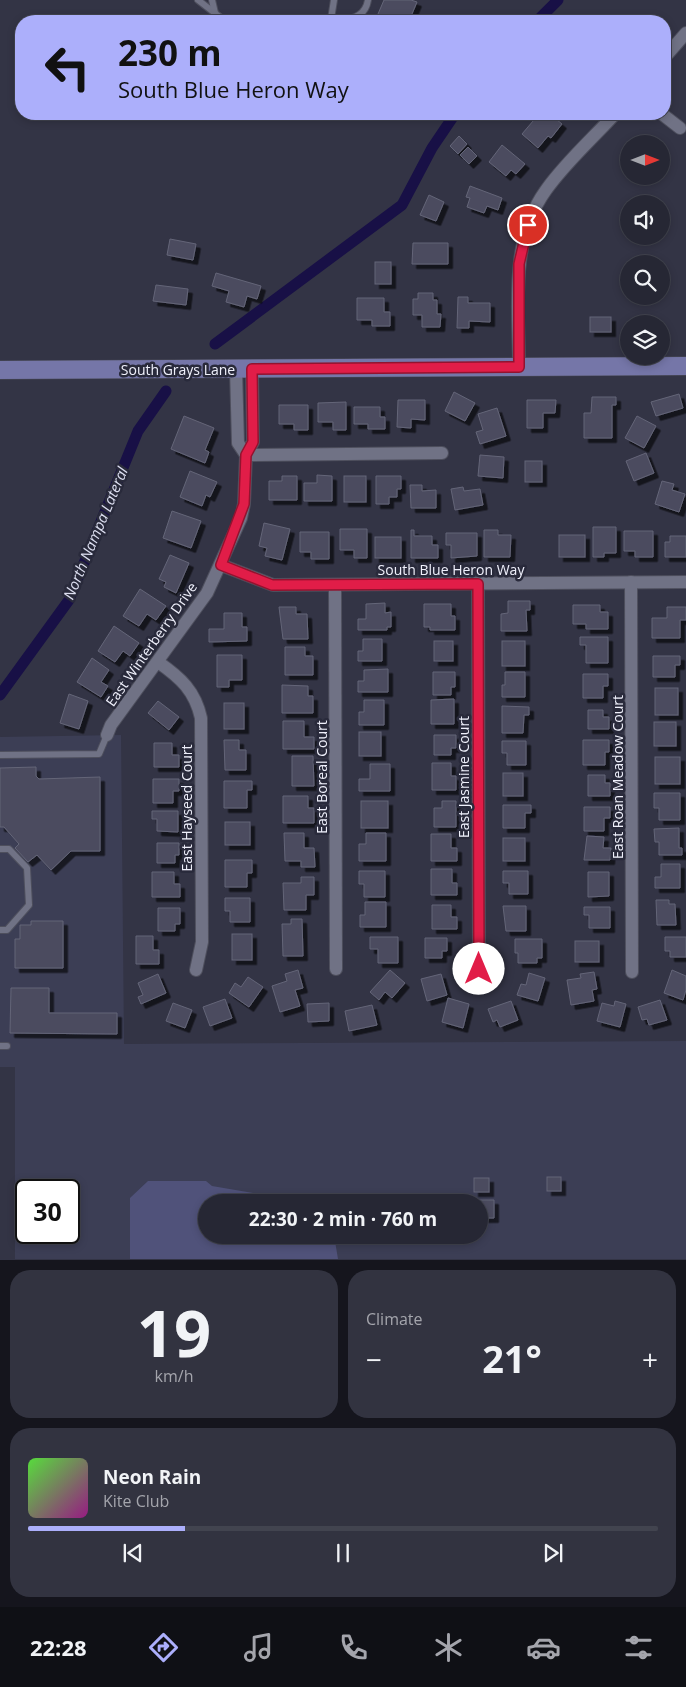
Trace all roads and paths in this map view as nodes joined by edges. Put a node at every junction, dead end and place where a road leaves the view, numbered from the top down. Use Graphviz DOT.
graph roads {
  1 [pos="198,0"];
  2 [pos="212,0"];
  3 [pos="334,0"];
  4 [pos="368,0"];
  5 [pos="215,13"];
  6 [pos="218,15"];
  7 [pos="331,15"];
  8 [pos="359,15"];
  9 [pos="686,33"];
  10 [pos="671,50"];
  11 [pos="610,120"];
  12 [pos="670,120"];
  13 [pos="680,128"];
  14 [pos="686,366"];
  15 [pos="519,367"];
  16 [pos="244,369"];
  17 [pos="0,370"];
  18 [pos="442,453"];
  19 [pos="246,455"];
  20 [pos="221,565"];
  21 [pos="631,582"];
  22 [pos="686,582"];
  23 [pos="478,584"];
  24 [pos="335,585"];
  25 [pos="158,662"];
  26 [pos="107,735"];
  27 [pos="0,754"];
  28 [pos="0,849"];
  29 [pos="0,930"];
  30 [pos="336,969"];
  31 [pos="479,969"];
  32 [pos="196,970"];
  33 [pos="632,972"];
  1 -- 5 [label="lane"];
  2 -- 5 [label="lane"];
  3 -- 7 [label="lane"];
  4 -- 8 [label="lane"];
  5 -- 6 [label="lane"];
  9 -- 10 [label="street"];
  11 -- 15 [label="street"];
  12 -- 13 [label="street"];
  14 -- 15 [label="street, South Grays Lane"];
  15 -- 16 [label="street, South Grays Lane"];
  16 -- 17 [label="street, South Grays Lane"];
  16 -- 19 [label="street, East Winterberry Drive"];
  18 -- 19 [label="street"];
  19 -- 20 [label="street, East Winterberry Drive"];
  20 -- 24 [label="street, South Blue Heron Way"];
  20 -- 25 [label="street, East Winterberry Drive"];
  21 -- 22 [label="street, South Blue Heron Way"];
  21 -- 23 [label="street, South Blue Heron Way"];
  21 -- 33 [label="street, East Roan Meadow Court"];
  23 -- 24 [label="street, South Blue Heron Way"];
  23 -- 31 [label="street, East Jasmine Court"];
  24 -- 30 [label="street, East Boreal Court"];
  25 -- 26 [label="street, East Winterberry Drive"];
  25 -- 32 [label="street, East Hayseed Court"];
  26 -- 27 [label="lane"];
  28 -- 29 [label="lane"];
}
